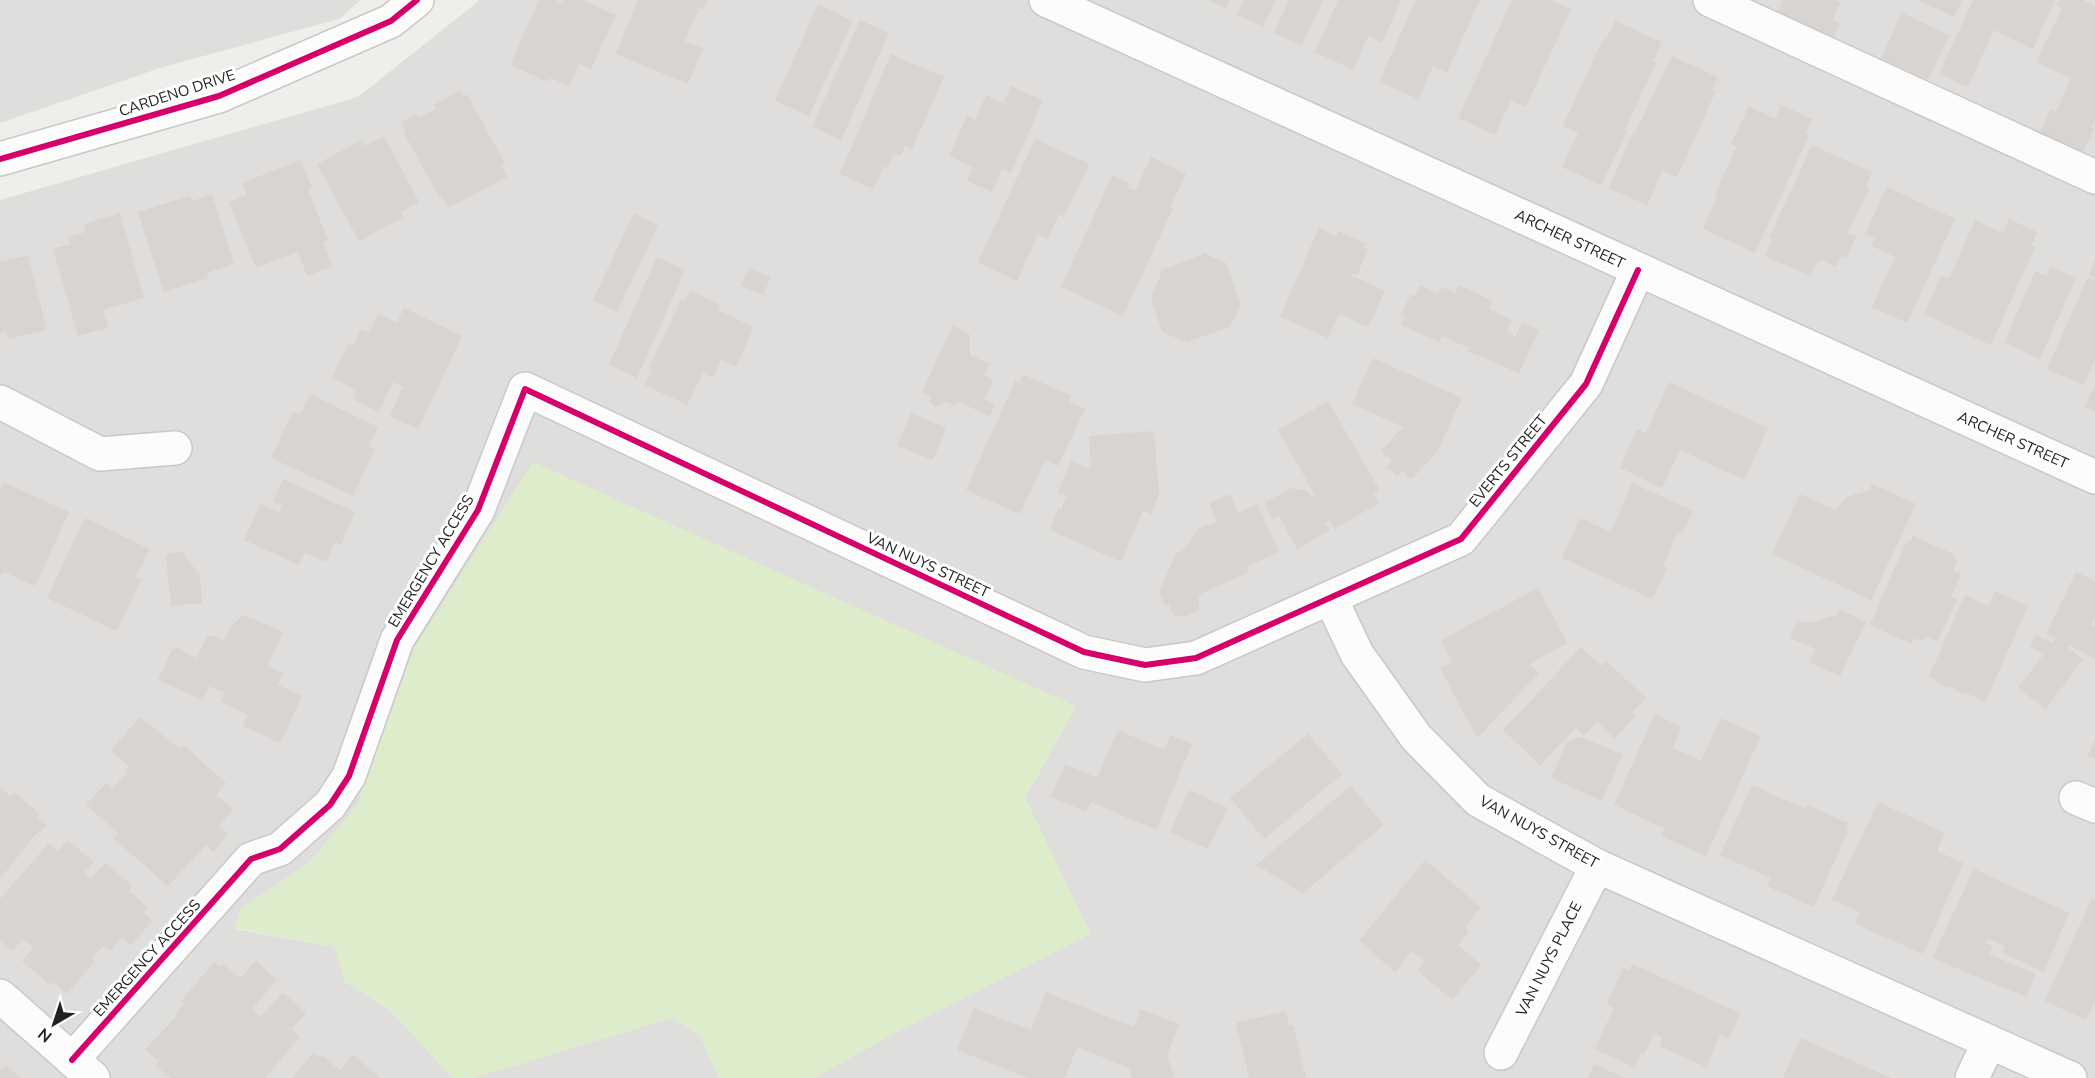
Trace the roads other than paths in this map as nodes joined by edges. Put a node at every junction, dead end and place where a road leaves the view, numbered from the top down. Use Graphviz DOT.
graph roads {
  1 [pos="417,0"];
  2 [pos="1046,0"];
  3 [pos="1710,0"];
  4 [pos="0,159"];
  5 [pos="2095,177"];
  6 [pos="1638,270"];
  7 [pos="525,389"];
  8 [pos="0,402"];
  9 [pos="175,448"];
  10 [pos="2095,477"];
  11 [pos="1330,599"];
  12 [pos="1597,866"];
  13 [pos="0,996"];
  14 [pos="1989,1042"];
  15 [pos="1501,1053"];
  16 [pos="82,1069"];
  17 [pos="1972,1078"];
  18 [pos="2070,1078"];
  1 -- 4 [label="street, CARDENO DRIVE"];
  2 -- 6 [label="street, ARCHER STREET"];
  3 -- 5 [label="street"];
  6 -- 10 [label="street, ARCHER STREET"];
  6 -- 11 [label="street, EVERTS STREET"];
  7 -- 11 [label="street, VAN NUYS STREET"];
  7 -- 16 [label="street, EMERGENCY ACCESS"];
  8 -- 9 [label="street"];
  11 -- 12 [label="street, VAN NUYS STREET"];
  12 -- 14 [label="street, VAN NUYS STREET"];
  12 -- 15 [label="street, VAN NUYS PLACE"];
  13 -- 16 [label="street"];
  14 -- 17 [label="street"];
  14 -- 18 [label="street, VAN NUYS STREET"];
}
